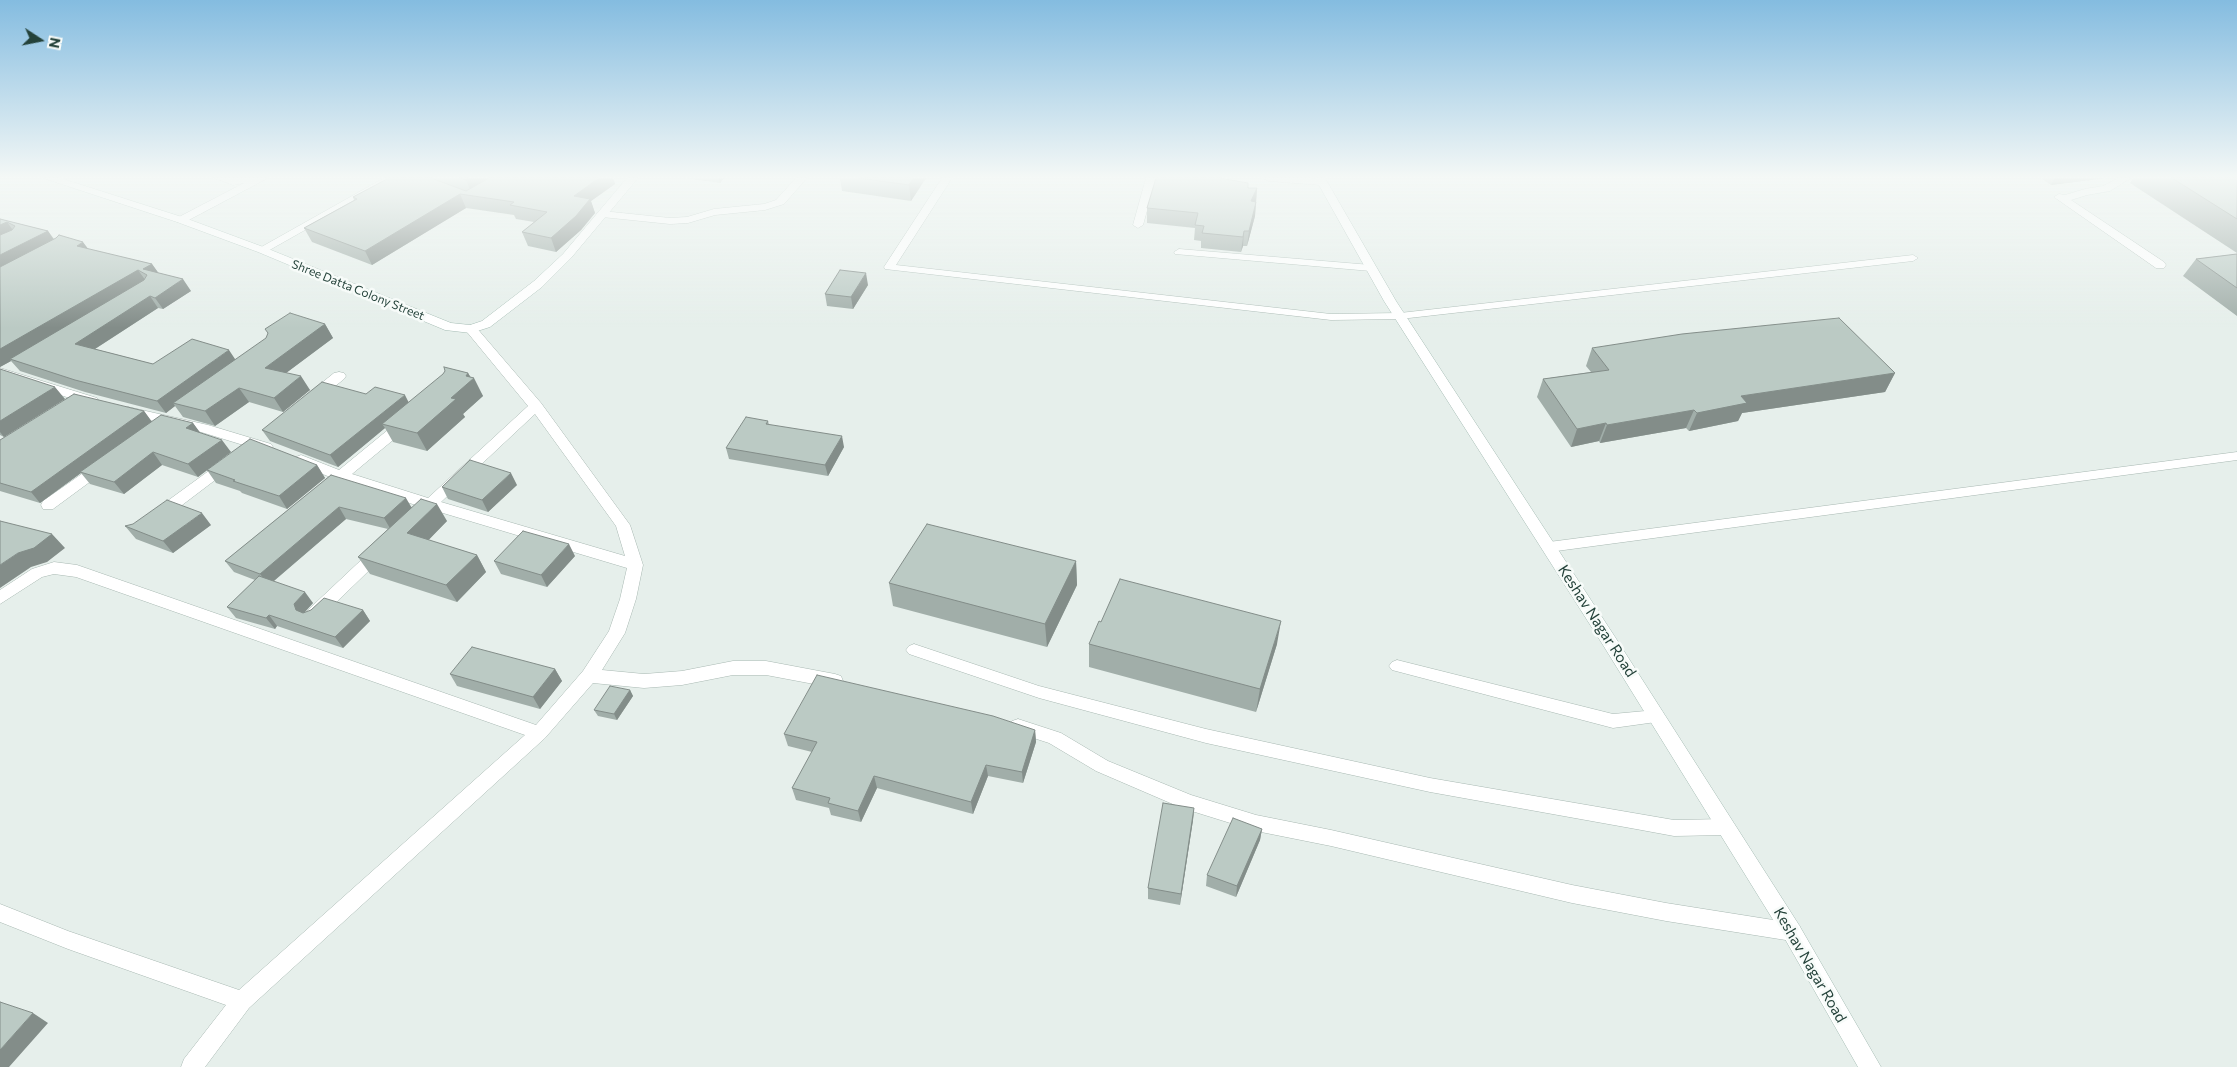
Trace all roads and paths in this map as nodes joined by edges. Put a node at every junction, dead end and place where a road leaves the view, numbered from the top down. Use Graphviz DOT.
graph roads {
  1 [pos="203,228"];
  2 [pos="302,228"];
  3 [pos="591,228"];
  4 [pos="915,228"];
  5 [pos="1348,228"];
  6 [pos="2104,228"];
  7 [pos="262,250"];
  8 [pos="1179,252"];
  9 [pos="1912,258"];
  10 [pos="2160,265"];
  11 [pos="1371,268"];
  12 [pos="1400,316"];
  13 [pos="470,329"];
  14 [pos="21,363"];
  15 [pos="1,374"];
  16 [pos="339,376"];
  17 [pos="80,397"];
  18 [pos="536,406"];
  19 [pos="301,407"];
  20 [pos="64,408"];
  21 [pos="181,409"];
  22 [pos="416,414"];
  23 [pos="165,421"];
  24 [pos="271,431"];
  25 [pos="149,432"];
  26 [pos="256,443"];
  27 [pos="2237,456"];
  28 [pos="110,461"];
  29 [pos="341,476"];
  30 [pos="326,488"];
  31 [pos="430,504"];
  32 [pos="48,505"];
  33 [pos="416,517"];
  34 [pos="145,526"];
  35 [pos="388,544"];
  36 [pos="1548,547"];
  37 [pos="635,565"];
  38 [pos="2,594"];
  39 [pos="312,616"];
  40 [pos="914,650"];
  41 [pos="1398,666"];
  42 [pos="589,676"];
  43 [pos="856,686"];
  44 [pos="1656,716"];
  45 [pos="1004,721"];
  46 [pos="539,733"];
  47 [pos="1726,827"];
  48 [pos="0,912"];
  49 [pos="1792,932"];
  50 [pos="242,1002"];
  51 [pos="192,1067"];
  52 [pos="1870,1067"];
  1 -- 7 [label="street, Shree Datta Colony Street"];
  2 -- 7 [label="street"];
  3 -- 13 [label="street"];
  4 -- 12 [label="lane"];
  5 -- 11 [label="street, Keshav Nagar Road"];
  6 -- 10 [label="street"];
  7 -- 13 [label="street, Shree Datta Colony Street"];
  8 -- 11 [label="lane"];
  9 -- 12 [label="lane"];
  11 -- 12 [label="street, Keshav Nagar Road"];
  12 -- 36 [label="street, Keshav Nagar Road"];
  13 -- 18 [label="street"];
  14 -- 15 [label="street"];
  15 -- 17 [label="street"];
  16 -- 19 [label="street"];
  17 -- 20 [label="street"];
  17 -- 23 [label="street"];
  18 -- 31 [label="street"];
  18 -- 37 [label="street"];
  21 -- 23 [label="street"];
  22 -- 29 [label="street"];
  23 -- 25 [label="street"];
  23 -- 26 [label="street"];
  24 -- 26 [label="street"];
  26 -- 29 [label="street"];
  26 -- 34 [label="street"];
  27 -- 36 [label="lane"];
  28 -- 32 [label="street"];
  29 -- 30 [label="street"];
  29 -- 31 [label="street"];
  31 -- 33 [label="street"];
  31 -- 37 [label="street"];
  35 -- 39 [label="street"];
  36 -- 44 [label="street, Keshav Nagar Road"];
  37 -- 42 [label="street"];
  38 -- 46 [label="street"];
  40 -- 47 [label="lane"];
  41 -- 44 [label="lane"];
  42 -- 43 [label="street"];
  42 -- 46 [label="street"];
  44 -- 47 [label="street, Keshav Nagar Road"];
  45 -- 49 [label="street"];
  46 -- 50 [label="street"];
  47 -- 49 [label="street, Keshav Nagar Road"];
  48 -- 50 [label="street"];
  49 -- 52 [label="street, Keshav Nagar Road"];
  50 -- 51 [label="street"];
}
